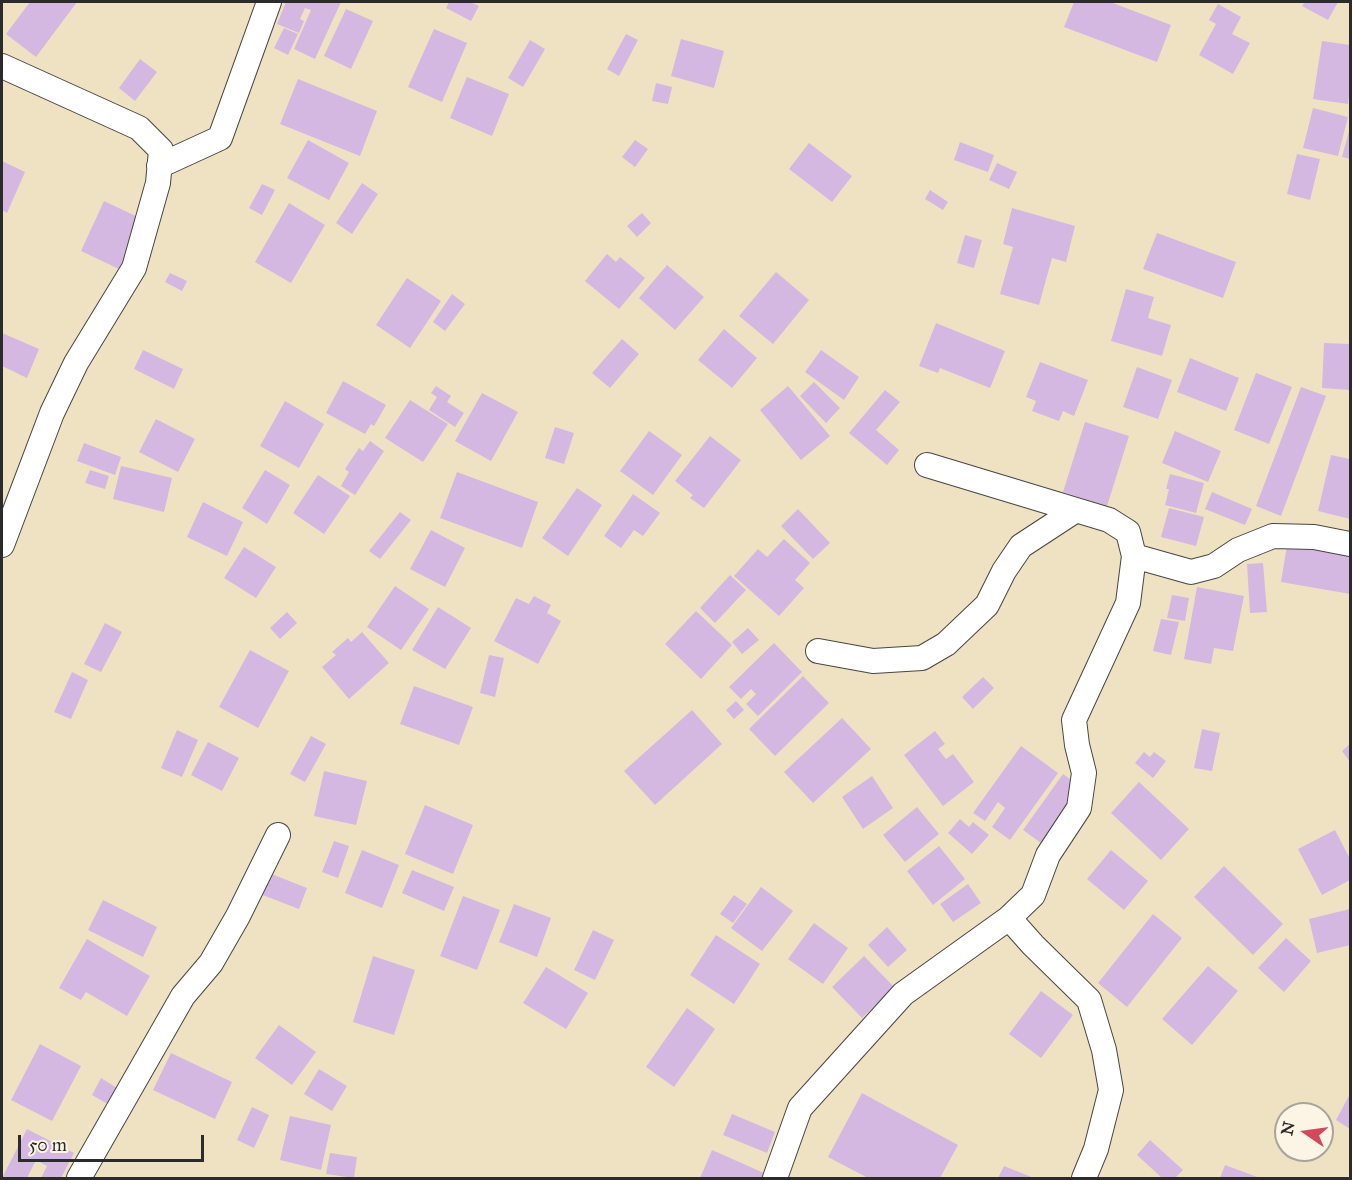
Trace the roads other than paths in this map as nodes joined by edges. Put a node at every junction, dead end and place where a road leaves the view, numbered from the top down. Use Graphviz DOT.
graph roads {
  1 [pos="269,2"];
  2 [pos="2,66"];
  3 [pos="159,166"];
  4 [pos="927,465"];
  5 [pos="1076,510"];
  6 [pos="1350,544"];
  7 [pos="2,545"];
  8 [pos="1134,556"];
  9 [pos="818,651"];
  10 [pos="278,835"];
  11 [pos="1009,918"];
  12 [pos="79,1179"];
  13 [pos="775,1179"];
  14 [pos="1084,1179"];
  1 -- 3 [label="street"];
  2 -- 3 [label="street"];
  3 -- 7 [label="street"];
  4 -- 5 [label="street"];
  5 -- 8 [label="street"];
  5 -- 9 [label="street"];
  6 -- 8 [label="street"];
  8 -- 11 [label="street"];
  10 -- 12 [label="street"];
  11 -- 13 [label="street"];
  11 -- 14 [label="street"];
}
